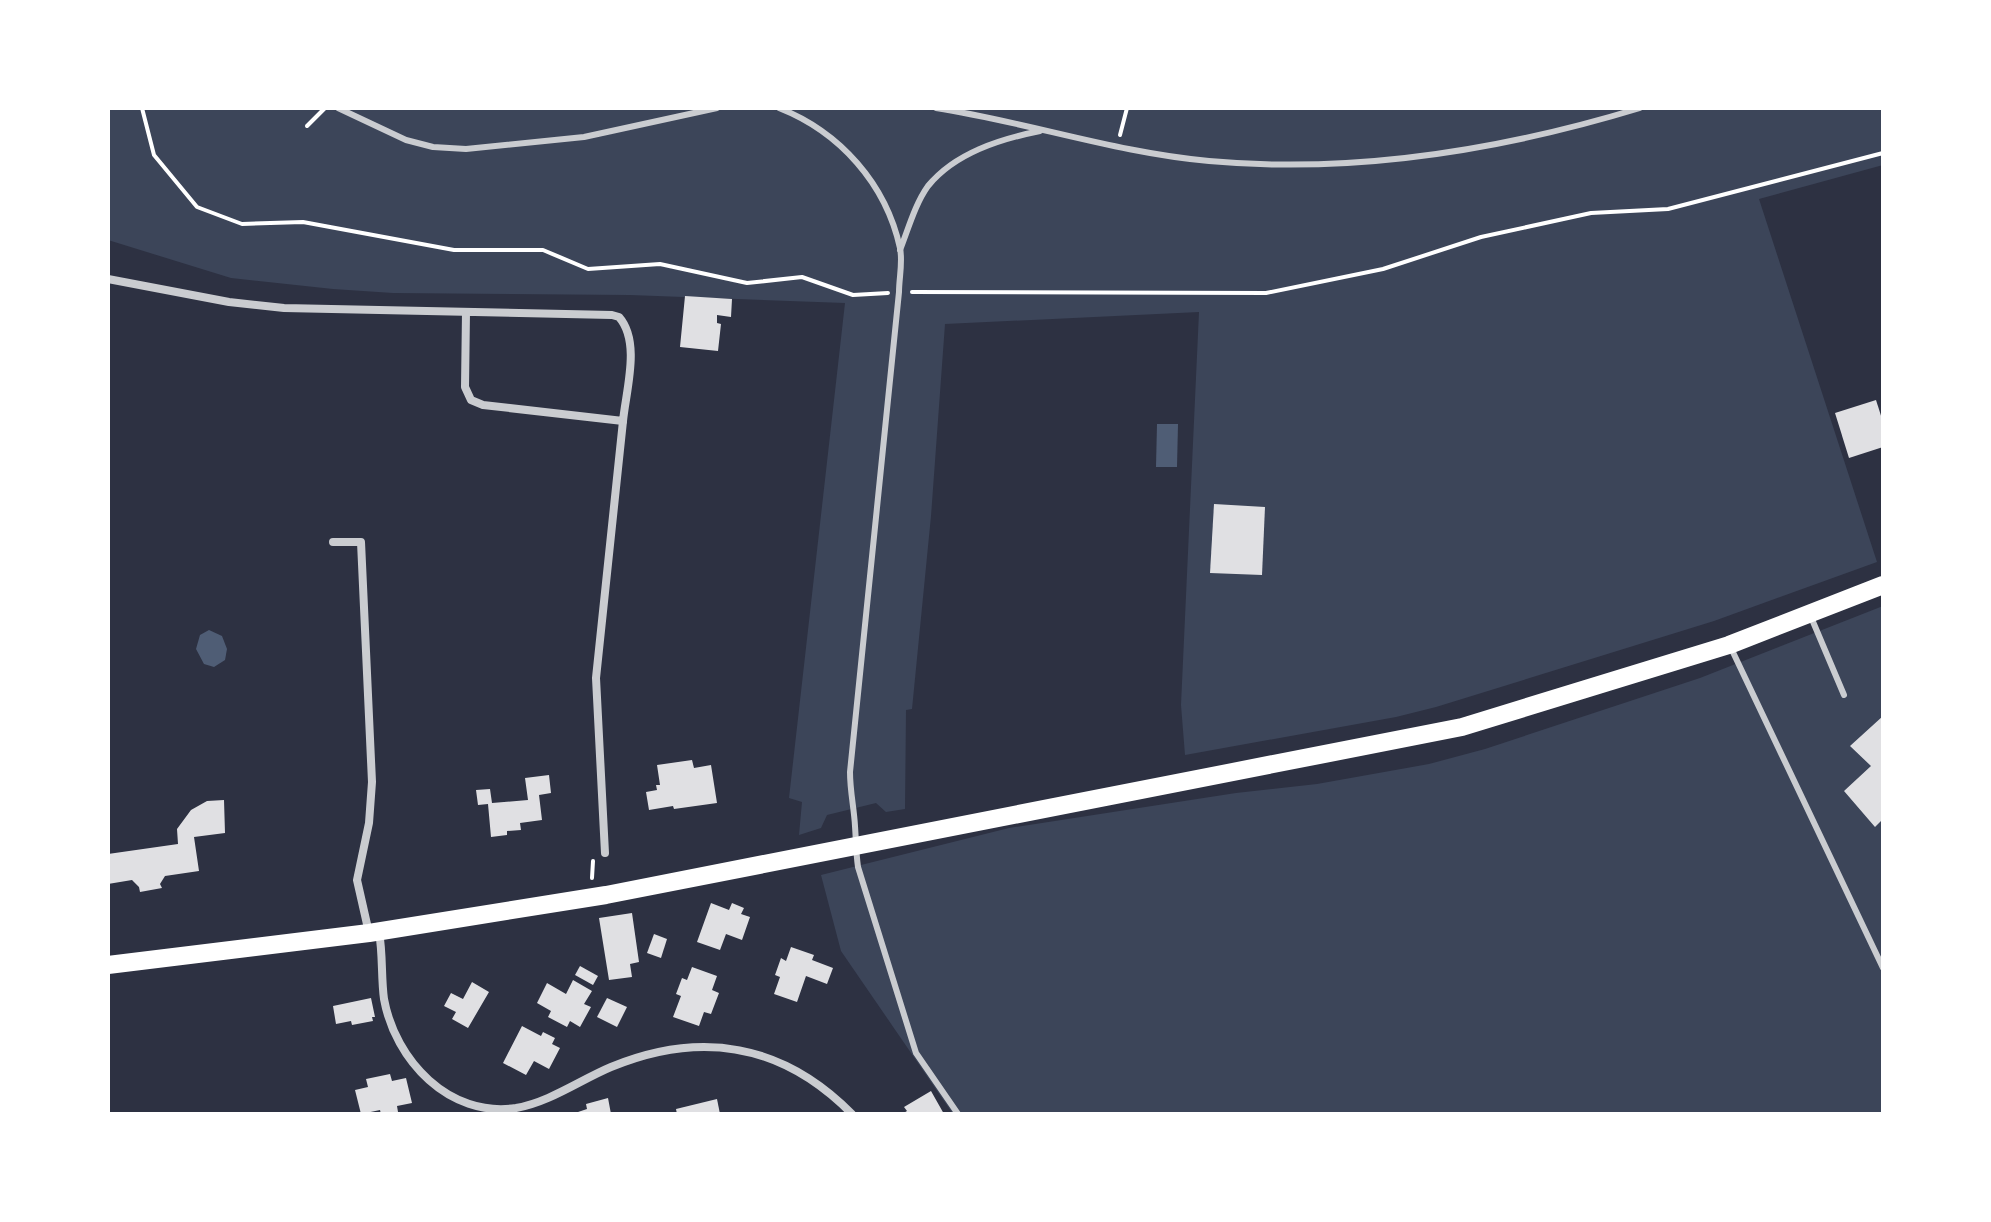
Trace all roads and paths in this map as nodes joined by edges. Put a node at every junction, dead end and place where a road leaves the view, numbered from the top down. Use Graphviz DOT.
graph roads {
  1 [pos="142,108"];
  2 [pos="326,108"];
  3 [pos="338,108"];
  4 [pos="717,108"];
  5 [pos="779,108"];
  6 [pos="936,108"];
  7 [pos="1127,108"];
  8 [pos="1640,108"];
  9 [pos="307,126"];
  10 [pos="1043,131"];
  11 [pos="1117,145"];
  12 [pos="1883,153"];
  13 [pos="900,250"];
  14 [pos="108,279"];
  15 [pos="899,292"];
  16 [pos="466,312"];
  17 [pos="623,421"];
  18 [pos="333,542"];
  19 [pos="1883,585"];
  20 [pos="1809,614"];
  21 [pos="1729,645"];
  22 [pos="1844,695"];
  23 [pos="854,846"];
  24 [pos="605,853"];
  25 [pos="374,932"];
  26 [pos="108,965"];
  27 [pos="1883,968"];
  28 [pos="852,1114"];
  29 [pos="958,1114"];
  1 -- 15 [label="path"];
  2 -- 9 [label="path"];
  3 -- 4 [label="lane"];
  5 -- 13 [label="lane"];
  6 -- 10 [label="lane"];
  7 -- 11 [label="path"];
  8 -- 11 [label="lane"];
  10 -- 11 [label="lane"];
  10 -- 13 [label="lane"];
  12 -- 15 [label="path"];
  13 -- 15 [label="lane"];
  14 -- 16 [label="street"];
  15 -- 23 [label="lane"];
  16 -- 17 [label="street"];
  16 -- 17 [label="street"];
  17 -- 24 [label="street"];
  18 -- 25 [label="street"];
  19 -- 20 [label="highway"];
  20 -- 21 [label="highway"];
  20 -- 22 [label="lane"];
  21 -- 23 [label="highway"];
  21 -- 27 [label="lane"];
  23 -- 25 [label="highway"];
  23 -- 29 [label="lane"];
  25 -- 26 [label="highway"];
  25 -- 28 [label="street"];
}
